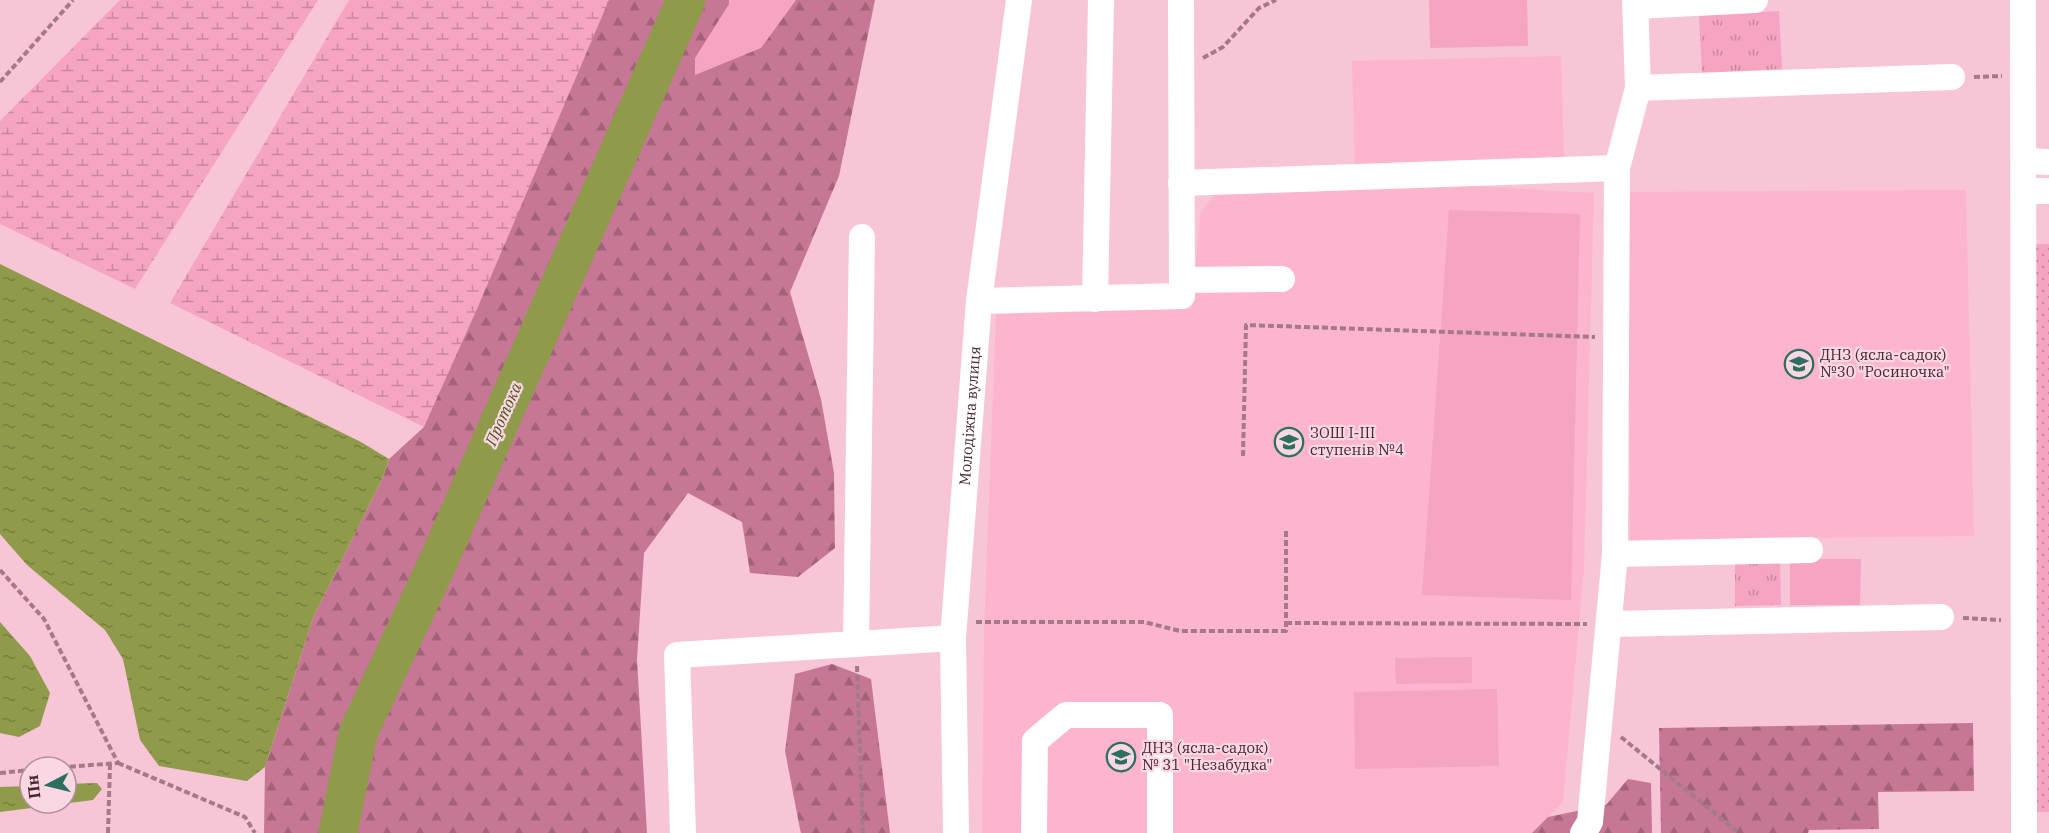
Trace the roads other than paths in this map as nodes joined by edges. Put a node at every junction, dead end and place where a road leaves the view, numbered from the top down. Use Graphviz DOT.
graph roads {
  1 [pos="1019,0"];
  2 [pos="1101,0"];
  3 [pos="1181,0"];
  4 [pos="1755,0"];
  5 [pos="2023,0"];
  6 [pos="1635,3"];
  7 [pos="1952,77"];
  8 [pos="1638,88"];
  9 [pos="2024,161"];
  10 [pos="2049,162"];
  11 [pos="1617,168"];
  12 [pos="1181,183"];
  13 [pos="2024,190"];
  14 [pos="2049,191"];
  15 [pos="862,237"];
  16 [pos="1282,279"];
  17 [pos="1182,280"];
  18 [pos="1095,299"];
  19 [pos="979,301"];
  20 [pos="1810,550"];
  21 [pos="1615,554"];
  22 [pos="1941,617"];
  23 [pos="1608,624"];
  24 [pos="954,630"];
  25 [pos="856,644"];
  26 [pos="683,833"];
  27 [pos="956,833"];
  28 [pos="1034,833"];
  29 [pos="1160,833"];
  30 [pos="1584,833"];
  31 [pos="2024,833"];
  1 -- 19 [label="street, Молодіжна вулиця"];
  2 -- 18 [label="street"];
  3 -- 12 [label="street"];
  4 -- 6 [label="street"];
  5 -- 9 [label="street"];
  6 -- 8 [label="street"];
  7 -- 8 [label="street"];
  8 -- 11 [label="street"];
  9 -- 10 [label="street"];
  9 -- 13 [label="street"];
  11 -- 12 [label="street"];
  11 -- 21 [label="street"];
  12 -- 17 [label="street"];
  13 -- 14 [label="street"];
  13 -- 31 [label="street"];
  15 -- 25 [label="street"];
  16 -- 17 [label="street"];
  17 -- 18 [label="street"];
  18 -- 19 [label="street"];
  19 -- 24 [label="street, Молодіжна вулиця"];
  20 -- 21 [label="street"];
  21 -- 23 [label="street"];
  22 -- 23 [label="street"];
  23 -- 30 [label="street"];
  24 -- 25 [label="street"];
  24 -- 27 [label="street, Молодіжна вулиця"];
  25 -- 26 [label="street"];
  28 -- 29 [label="street"];
}
